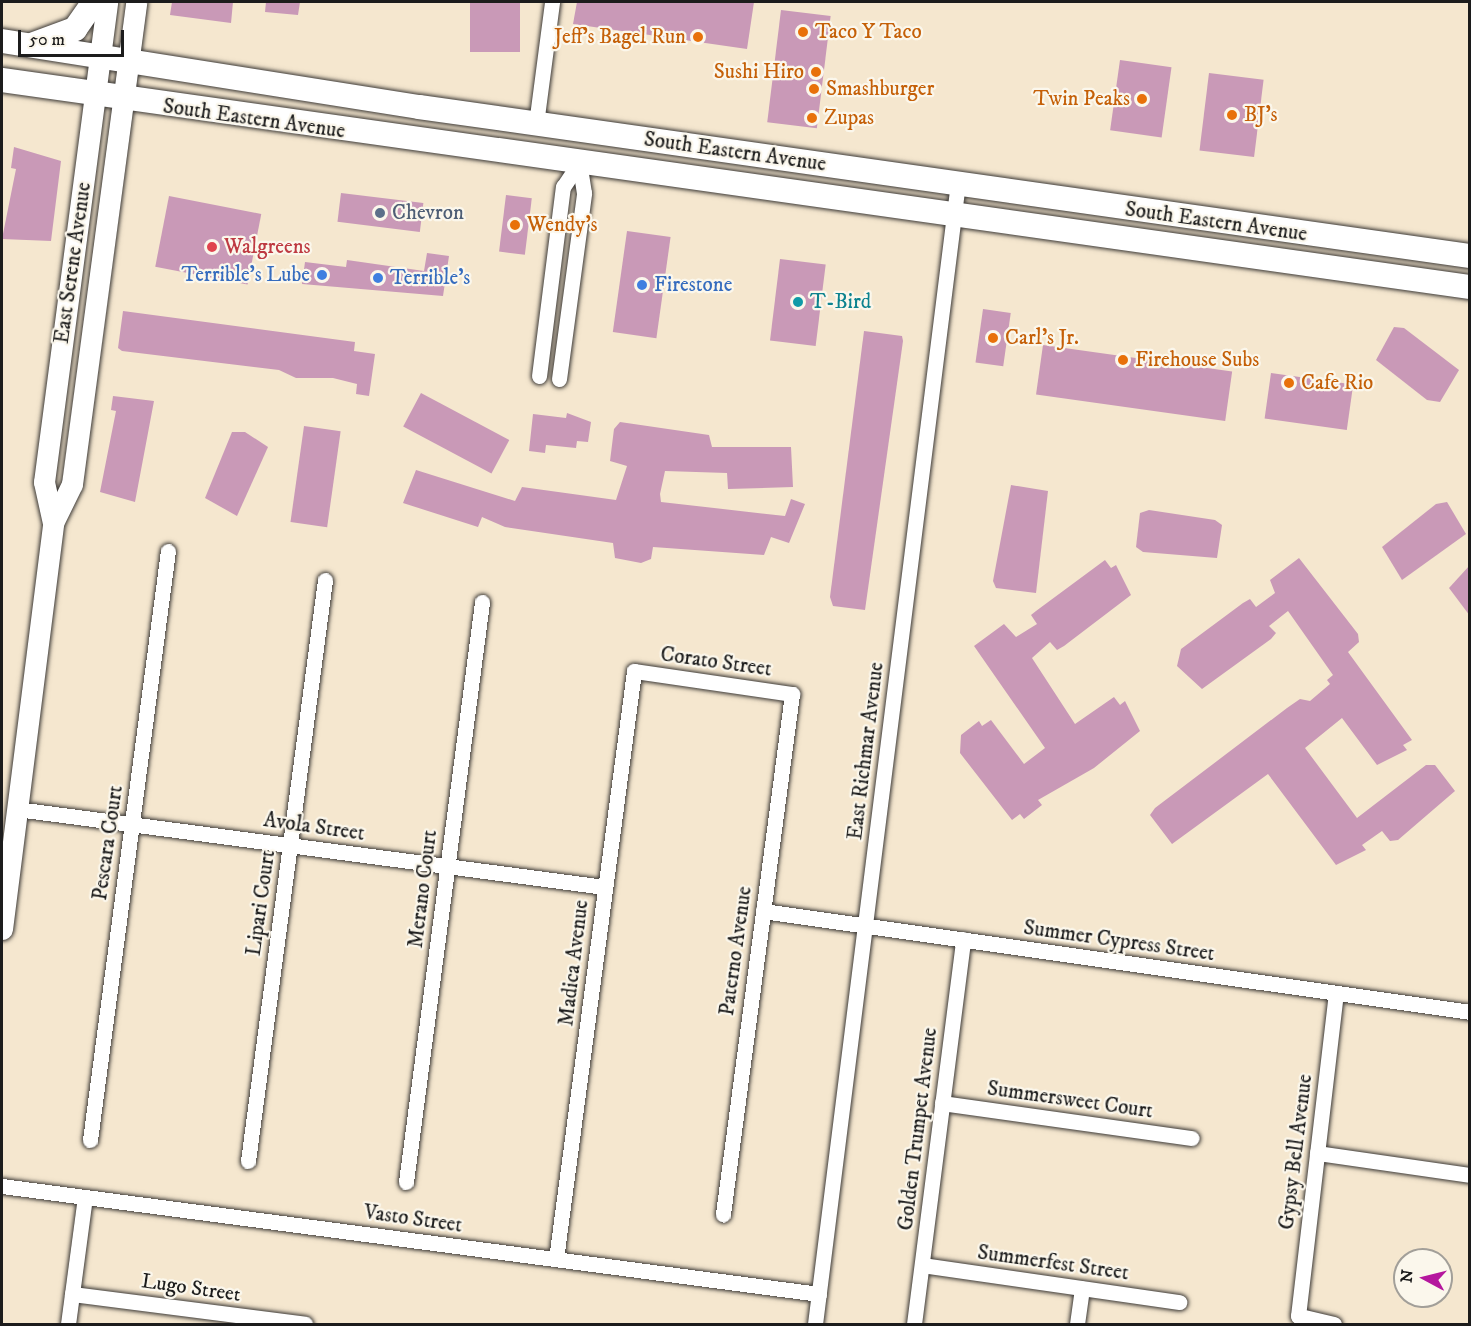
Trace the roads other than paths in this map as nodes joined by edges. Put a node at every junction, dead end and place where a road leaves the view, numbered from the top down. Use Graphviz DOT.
graph roads {
  1 [pos="94,2"];
  2 [pos="107,2"];
  3 [pos="136,2"];
  4 [pos="552,2"];
  5 [pos="2,41"];
  6 [pos="27,46"];
  7 [pos="100,58"];
  8 [pos="2,80"];
  9 [pos="125,82"];
  10 [pos="95,96"];
  11 [pos="536,124"];
  12 [pos="583,130"];
  13 [pos="423,142"];
  14 [pos="579,163"];
  15 [pos="958,183"];
  16 [pos="954,215"];
  17 [pos="1342,239"];
  18 [pos="1164,243"];
  19 [pos="1470,256"];
  20 [pos="1470,276"];
  21 [pos="1404,278"];
  22 [pos="1470,288"];
  23 [pos="539,376"];
  24 [pos="559,379"];
  25 [pos="53,523"];
  26 [pos="168,551"];
  27 [pos="325,580"];
  28 [pos="482,602"];
  29 [pos="634,671"];
  30 [pos="792,694"];
  31 [pos="17,809"];
  32 [pos="132,825"];
  33 [pos="290,845"];
  34 [pos="447,866"];
  35 [pos="606,887"];
  36 [pos="763,911"];
  37 [pos="865,926"];
  38 [pos="2,929"];
  39 [pos="963,939"];
  40 [pos="1336,993"];
  41 [pos="1470,1012"];
  42 [pos="942,1102"];
  43 [pos="1192,1138"];
  44 [pos="90,1140"];
  45 [pos="1317,1153"];
  46 [pos="248,1161"];
  47 [pos="1470,1175"];
  48 [pos="406,1182"];
  49 [pos="2,1186"];
  50 [pos="85,1197"];
  51 [pos="723,1214"];
  52 [pos="556,1259"];
  53 [pos="922,1265"];
  54 [pos="1082,1288"];
  55 [pos="72,1294"];
  56 [pos="819,1294"];
  57 [pos="1179,1302"];
  58 [pos="229,1320"];
  59 [pos="68,1324"];
  60 [pos="305,1324"];
  61 [pos="815,1324"];
  62 [pos="914,1324"];
  63 [pos="1077,1324"];
  64 [pos="1334,1324"];
  1 -- 6 [label="main road"];
  2 -- 7 [label="main road, East Serene Avenue"];
  3 -- 9 [label="main road, East Serene Avenue"];
  4 -- 11 [label="street"];
  5 -- 6 [label="main road, South Eastern Avenue"];
  6 -- 7 [label="main road, South Eastern Avenue"];
  7 -- 9 [label="main road, South Eastern Avenue"];
  7 -- 10 [label="main road, East Serene Avenue"];
  8 -- 10 [label="main road, South Eastern Avenue"];
  9 -- 10 [label="main road, South Eastern Avenue"];
  9 -- 11 [label="main road, South Eastern Avenue"];
  9 -- 13 [label="main road, South Eastern Avenue"];
  9 -- 25 [label="main road, East Serene Avenue"];
  10 -- 25 [label="main road, East Serene Avenue"];
  11 -- 12 [label="main road, South Eastern Avenue"];
  11 -- 13 [label="main road"];
  12 -- 14 [label="main road"];
  12 -- 15 [label="main road, South Eastern Avenue"];
  13 -- 14 [label="main road, South Eastern Avenue"];
  14 -- 16 [label="main road, South Eastern Avenue"];
  14 -- 23 [label="street"];
  14 -- 24 [label="street"];
  15 -- 16 [label="street, East Richmar Avenue"];
  15 -- 17 [label="main road, South Eastern Avenue"];
  16 -- 18 [label="main road, South Eastern Avenue"];
  16 -- 37 [label="street, East Richmar Avenue"];
  17 -- 18 [label="main road"];
  17 -- 19 [label="main road, South Eastern Avenue"];
  18 -- 21 [label="main road, South Eastern Avenue"];
  20 -- 21 [label="main road"];
  21 -- 22 [label="main road, South Eastern Avenue"];
  25 -- 31 [label="main road, East Serene Avenue"];
  26 -- 32 [label="street, Pescara Court"];
  27 -- 33 [label="street, Lipari Court"];
  28 -- 34 [label="street, Merano Court"];
  29 -- 30 [label="street, Corato Street"];
  29 -- 35 [label="street, Madica Avenue"];
  30 -- 36 [label="street, Paterno Avenue"];
  31 -- 32 [label="street, Avola Street"];
  31 -- 38 [label="main road, East Serene Avenue"];
  32 -- 33 [label="street, Avola Street"];
  32 -- 44 [label="street, Pescara Court"];
  33 -- 34 [label="street, Avola Street"];
  33 -- 46 [label="street, Lipari Court"];
  34 -- 35 [label="street, Avola Street"];
  34 -- 48 [label="street, Merano Court"];
  35 -- 52 [label="street, Madica Avenue"];
  36 -- 37 [label="street, Summer Cypress Street"];
  36 -- 51 [label="street, Paterno Avenue"];
  37 -- 39 [label="street, Summer Cypress Street"];
  37 -- 56 [label="street, East Richmar Avenue"];
  39 -- 40 [label="street, Summer Cypress Street"];
  39 -- 42 [label="street, Golden Trumpet Avenue"];
  40 -- 41 [label="street, Summer Cypress Street"];
  40 -- 45 [label="street, Gypsy Bell Avenue"];
  42 -- 43 [label="street, Summersweet Court"];
  42 -- 53 [label="street, Golden Trumpet Avenue"];
  45 -- 47 [label="street"];
  45 -- 64 [label="street, Gypsy Bell Avenue"];
  49 -- 50 [label="street, Vasto Street"];
  50 -- 52 [label="street, Vasto Street"];
  50 -- 55 [label="street"];
  52 -- 56 [label="street, Vasto Street"];
  53 -- 54 [label="street, Summerfest Street"];
  53 -- 62 [label="street, Golden Trumpet Avenue"];
  54 -- 57 [label="street, Summerfest Street"];
  54 -- 63 [label="street"];
  55 -- 58 [label="street, Lugo Street"];
  55 -- 59 [label="street"];
  56 -- 61 [label="street, East Richmar Avenue"];
  58 -- 60 [label="street, Lugo Street"];
}
